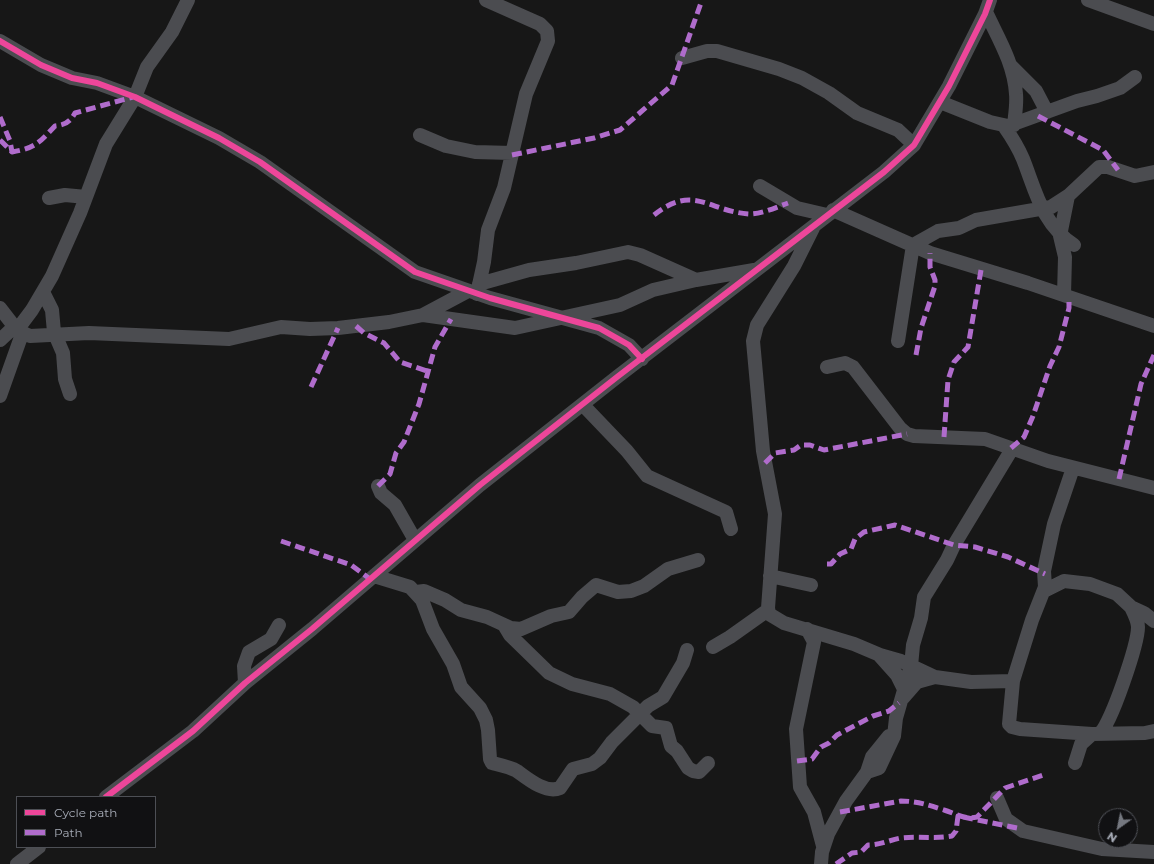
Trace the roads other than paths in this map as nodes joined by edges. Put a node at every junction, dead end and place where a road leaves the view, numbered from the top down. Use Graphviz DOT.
graph roads {
  1 [pos="188,0"];
  2 [pos="486,0"];
  3 [pos="1088,0"];
  4 [pos="988,6"];
  5 [pos="1154,24"];
  6 [pos="0,41"];
  7 [pos="682,58"];
  8 [pos="1011,66"];
  9 [pos="1135,77"];
  10 [pos="135,97"];
  11 [pos="940,102"];
  12 [pos="1047,112"];
  13 [pos="1009,126"];
  14 [pos="420,135"];
  15 [pos="914,145"];
  16 [pos="512,153"];
  17 [pos="1153,177"];
  18 [pos="760,186"];
  19 [pos="1068,196"];
  20 [pos="86,197"];
  21 [pos="49,198"];
  22 [pos="1043,210"];
  23 [pos="830,212"];
  24 [pos="815,224"];
  25 [pos="1060,236"];
  26 [pos="913,245"];
  27 [pos="1074,245"];
  28 [pos="756,270"];
  29 [pos="696,280"];
  30 [pos="475,290"];
  31 [pos="43,292"];
  32 [pos="1064,295"];
  33 [pos="0,308"];
  34 [pos="423,315"];
  35 [pos="559,318"];
  36 [pos="1154,326"];
  37 [pos="18,330"];
  38 [pos="56,334"];
  39 [pos="0,340"];
  40 [pos="898,341"];
  41 [pos="642,359"];
  42 [pos="827,367"];
  43 [pos="70,394"];
  44 [pos="0,396"];
  45 [pos="583,405"];
  46 [pos="1012,449"];
  47 [pos="1073,468"];
  48 [pos="378,486"];
  49 [pos="1154,488"];
  50 [pos="731,529"];
  51 [pos="415,540"];
  52 [pos="698,560"];
  53 [pos="1044,574"];
  54 [pos="374,576"];
  55 [pos="770,576"];
  56 [pos="1064,581"];
  57 [pos="811,585"];
  58 [pos="1044,591"];
  59 [pos="416,592"];
  60 [pos="1131,607"];
  61 [pos="768,610"];
  62 [pos="1154,622"];
  63 [pos="279,625"];
  64 [pos="504,625"];
  65 [pos="807,629"];
  66 [pos="713,647"];
  67 [pos="687,650"];
  68 [pos="880,655"];
  69 [pos="911,666"];
  70 [pos="935,677"];
  71 [pos="1013,681"];
  72 [pos="245,683"];
  73 [pos="904,689"];
  74 [pos="899,703"];
  75 [pos="640,714"];
  76 [pos="1154,731"];
  77 [pos="1096,734"];
  78 [pos="708,763"];
  79 [pos="1075,763"];
  80 [pos="107,796"];
  81 [pos="997,798"];
  82 [pos="823,846"];
  83 [pos="38,848"];
  84 [pos="1154,852"];
  85 [pos="17,864"];
  86 [pos="821,864"];
  1 -- 10 [label="street"];
  2 -- 16 [label="street"];
  3 -- 5 [label="street"];
  4 -- 8 [label="street"];
  4 -- 11 [label="street"];
  6 -- 10 [label="street"];
  7 -- 15 [label="street"];
  8 -- 12 [label="street"];
  8 -- 13 [label="street"];
  9 -- 12 [label="street"];
  10 -- 20 [label="street"];
  10 -- 30 [label="street"];
  11 -- 13 [label="street"];
  11 -- 15 [label="street"];
  12 -- 13 [label="street"];
  13 -- 22 [label="street"];
  14 -- 16 [label="street"];
  15 -- 23 [label="street"];
  16 -- 30 [label="street"];
  17 -- 19 [label="street"];
  18 -- 23 [label="street"];
  19 -- 22 [label="street"];
  19 -- 25 [label="street"];
  20 -- 21 [label="street"];
  20 -- 31 [label="street"];
  22 -- 25 [label="street"];
  22 -- 26 [label="street"];
  23 -- 24 [label="street"];
  23 -- 26 [label="street"];
  24 -- 28 [label="street"];
  24 -- 55 [label="street"];
  25 -- 27 [label="street"];
  25 -- 32 [label="street"];
  26 -- 32 [label="street"];
  26 -- 40 [label="street"];
  28 -- 29 [label="street"];
  28 -- 41 [label="street"];
  29 -- 30 [label="street"];
  29 -- 35 [label="street"];
  30 -- 34 [label="street"];
  30 -- 35 [label="street"];
  31 -- 37 [label="street"];
  31 -- 38 [label="street"];
  32 -- 36 [label="street"];
  33 -- 37 [label="street"];
  34 -- 35 [label="street"];
  34 -- 38 [label="street"];
  35 -- 41 [label="street"];
  37 -- 38 [label="street"];
  37 -- 39 [label="street"];
  37 -- 44 [label="street"];
  38 -- 43 [label="street"];
  41 -- 45 [label="street"];
  42 -- 46 [label="street"];
  45 -- 50 [label="street"];
  45 -- 51 [label="street"];
  46 -- 47 [label="street"];
  46 -- 69 [label="street"];
  47 -- 49 [label="street"];
  47 -- 53 [label="street"];
  48 -- 51 [label="street"];
  51 -- 54 [label="street"];
  52 -- 64 [label="street"];
  53 -- 56 [label="street"];
  53 -- 58 [label="street"];
  54 -- 59 [label="street"];
  54 -- 72 [label="street"];
  55 -- 57 [label="street"];
  55 -- 61 [label="street"];
  56 -- 58 [label="street"];
  56 -- 60 [label="street"];
  58 -- 71 [label="street"];
  59 -- 64 [label="street"];
  59 -- 75 [label="street"];
  60 -- 62 [label="street"];
  60 -- 77 [label="street"];
  61 -- 65 [label="street"];
  61 -- 66 [label="street"];
  63 -- 72 [label="street"];
  64 -- 75 [label="street"];
  65 -- 68 [label="street"];
  65 -- 82 [label="street"];
  67 -- 75 [label="street"];
  68 -- 69 [label="street"];
  68 -- 73 [label="street"];
  69 -- 70 [label="street"];
  69 -- 73 [label="street"];
  70 -- 71 [label="street"];
  70 -- 74 [label="street"];
  71 -- 77 [label="street"];
  72 -- 80 [label="street"];
  73 -- 74 [label="street"];
  74 -- 82 [label="street"];
  75 -- 78 [label="street"];
  76 -- 77 [label="street"];
  77 -- 79 [label="street"];
  81 -- 84 [label="street"];
  82 -- 86 [label="street"];
  83 -- 85 [label="street"];
}
